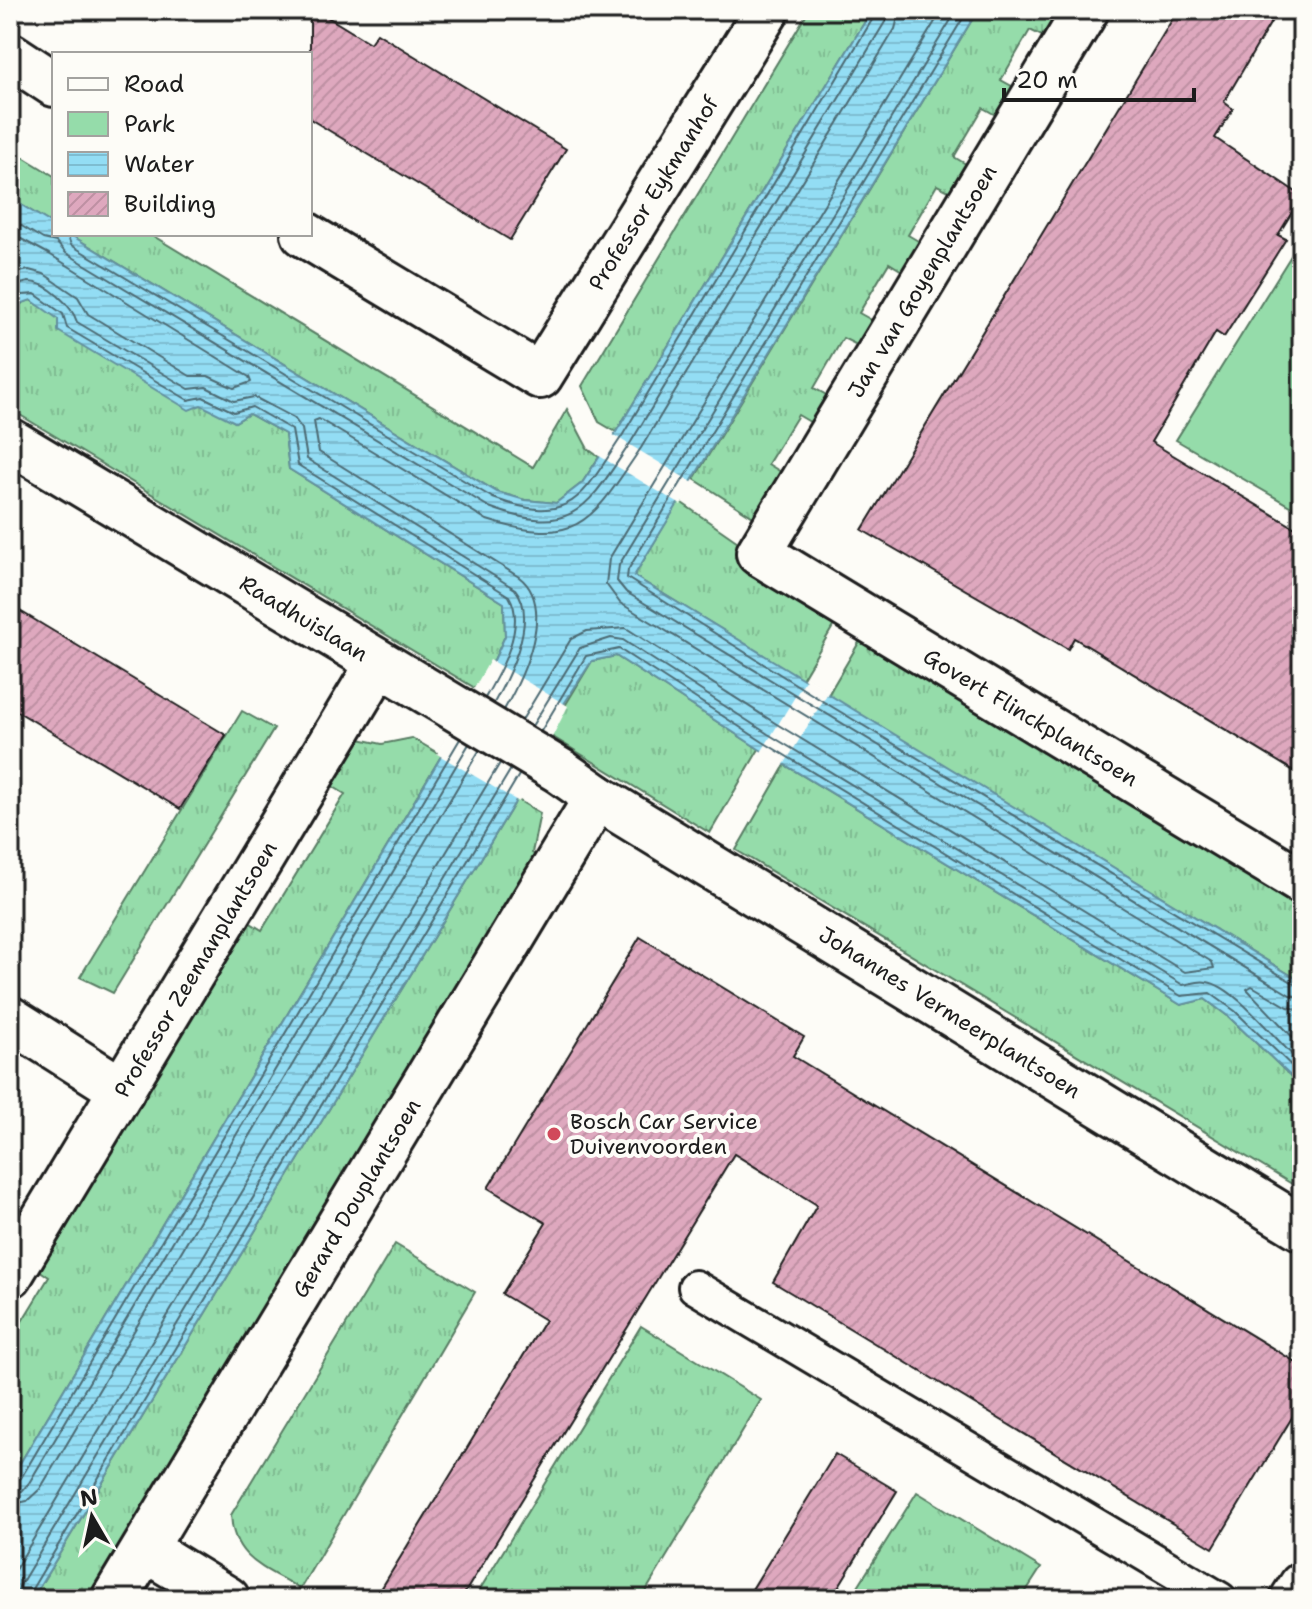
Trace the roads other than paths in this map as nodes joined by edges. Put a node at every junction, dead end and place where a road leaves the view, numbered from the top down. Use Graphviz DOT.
graph roads {
  1 [pos="767,10"];
  2 [pos="1086,10"];
  3 [pos="10,55"];
  4 [pos="52,83"];
  5 [pos="307,236"];
  6 [pos="10,441"];
  7 [pos="759,553"];
  8 [pos="379,663"];
  9 [pos="597,797"];
  10 [pos="1302,882"];
  11 [pos="10,1019"];
  12 [pos="122,1090"];
  13 [pos="1302,1228"];
  14 [pos="10,1275"];
  15 [pos="695,1287"];
  16 [pos="145,1549"];
  17 [pos="1302,1585"];
  18 [pos="114,1599"];
  19 [pos="227,1599"];
  20 [pos="1220,1599"];
  21 [pos="1293,1599"];
  1 -- 5 [label="street, Professor Eykmanhof"];
  2 -- 7 [label="street, Jan van Goyenplantsoen"];
  3 -- 4 [label="street"];
  6 -- 8 [label="street, Raadhuislaan"];
  7 -- 10 [label="street, Govert Flinckplantsoen"];
  8 -- 9 [label="street, Raadhuislaan"];
  8 -- 12 [label="street, Professor Zeemanplantsoen"];
  9 -- 13 [label="street, Johannes Vermeerplantsoen"];
  9 -- 16 [label="street, Gerard Douplantsoen"];
  11 -- 12 [label="street"];
  12 -- 14 [label="street, Professor Zeemanplantsoen"];
  15 -- 20 [label="lane"];
  16 -- 18 [label="street, Gerard Douplantsoen"];
  16 -- 19 [label="street"];
  17 -- 21 [label="street"];
}
